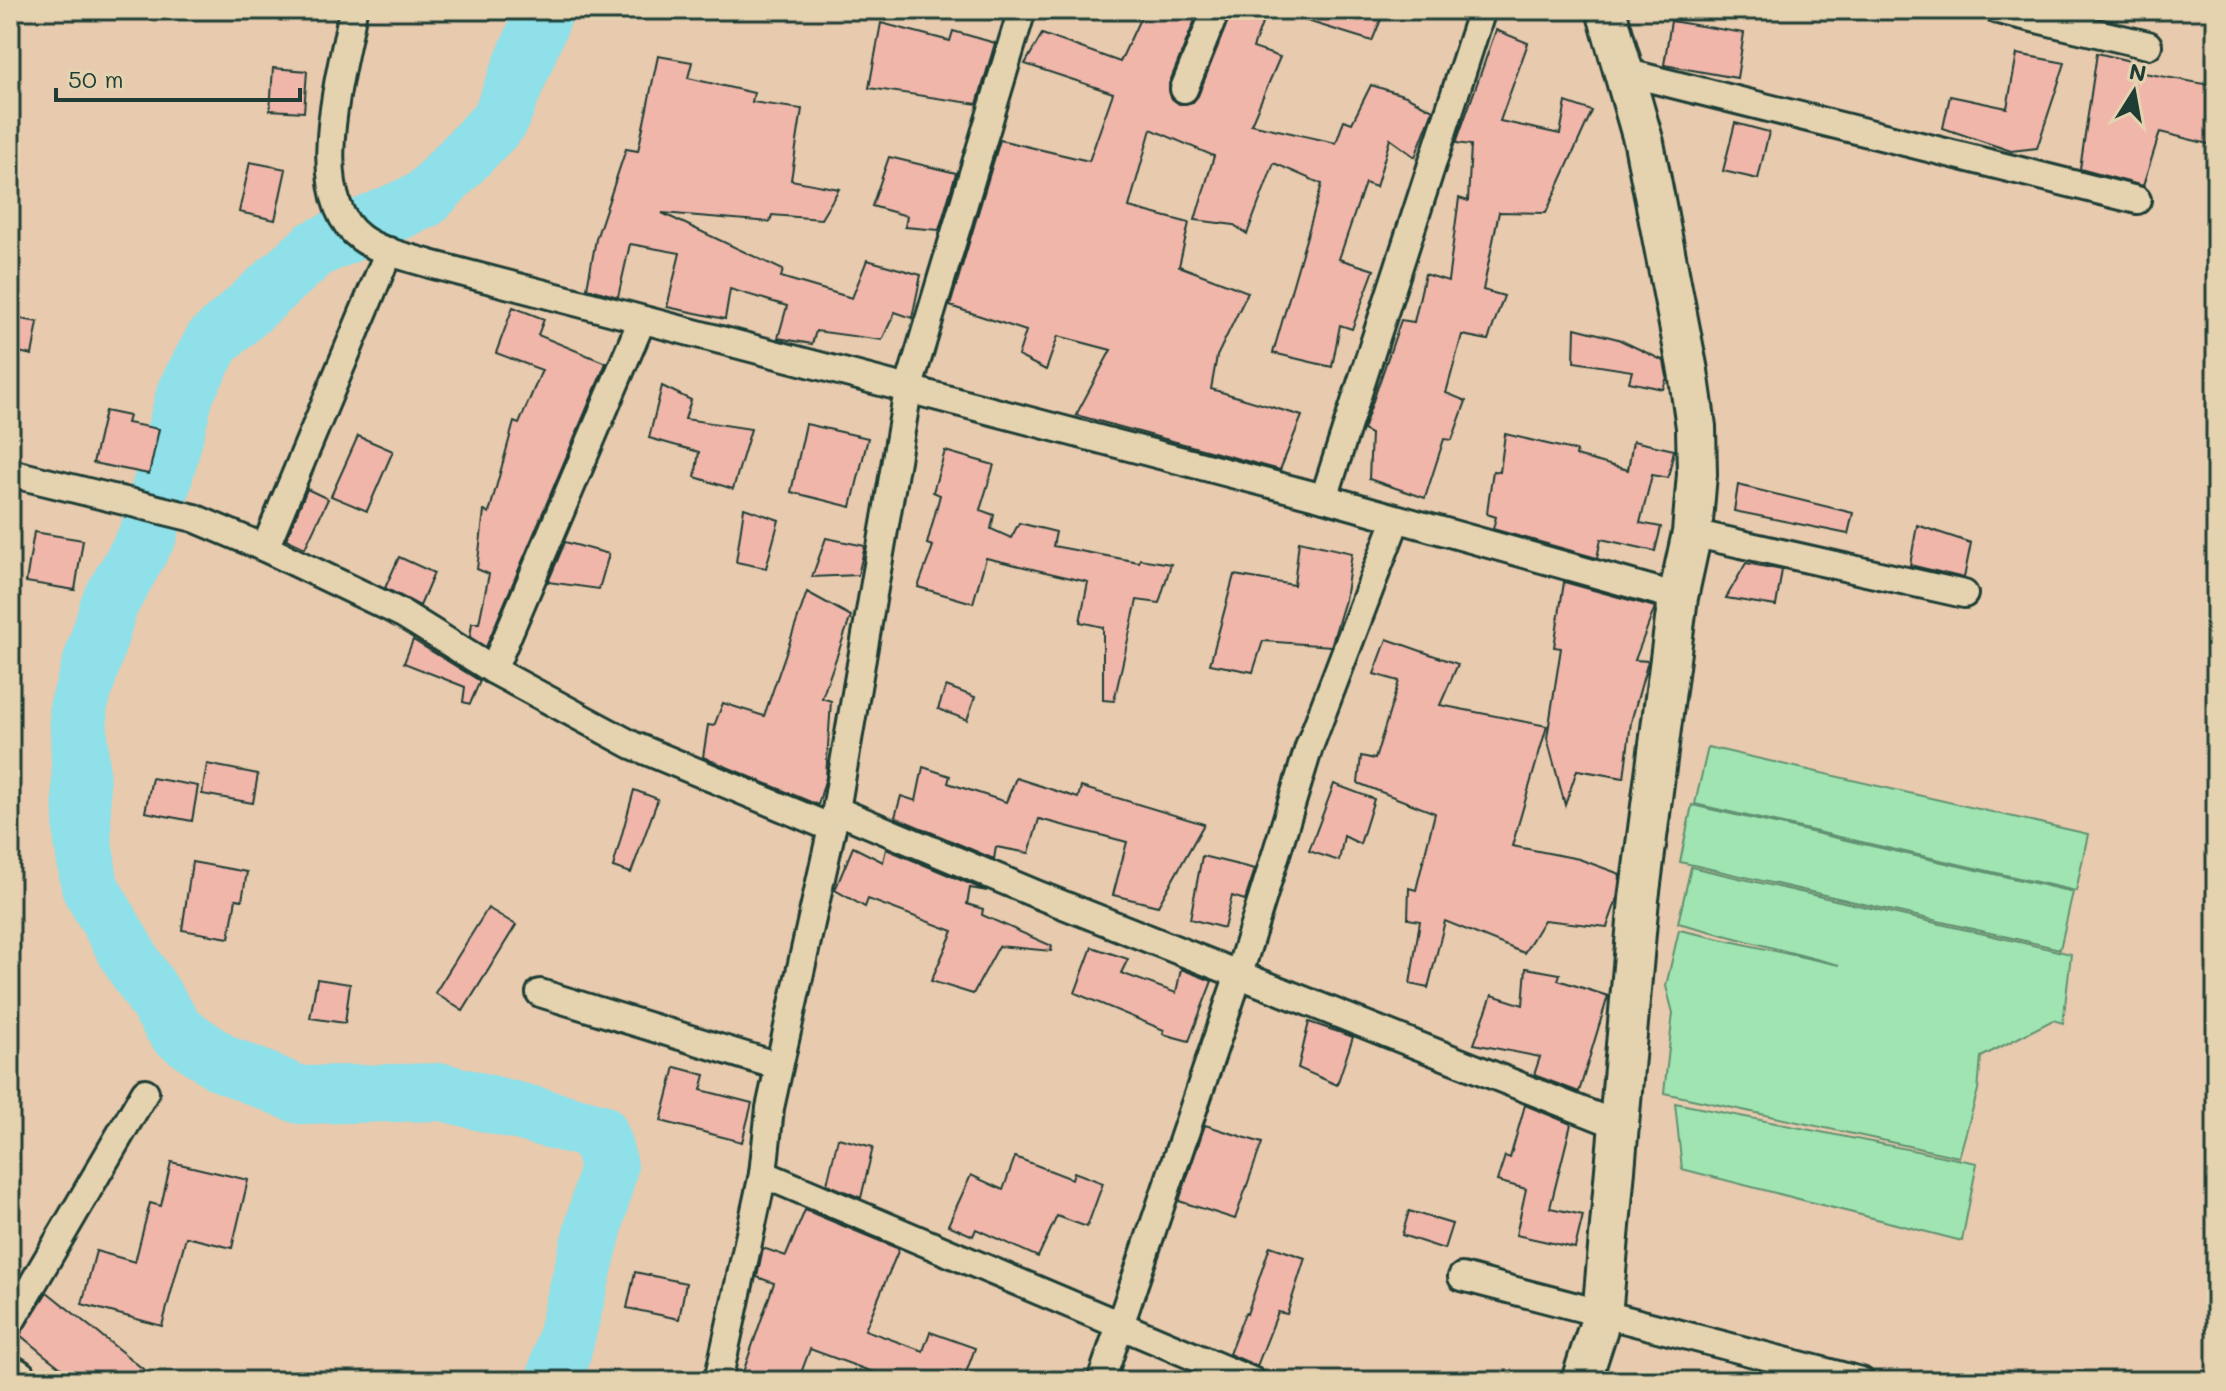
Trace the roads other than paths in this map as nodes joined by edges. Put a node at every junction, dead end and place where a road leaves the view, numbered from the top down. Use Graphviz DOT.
graph roads {
  1 [pos="353,10"];
  2 [pos="1022,10"];
  3 [pos="1216,10"];
  4 [pos="1482,10"];
  5 [pos="1606,10"];
  6 [pos="1998,10"];
  7 [pos="2148,45"];
  8 [pos="1624,72"];
  9 [pos="1184,89"];
  10 [pos="2137,200"];
  11 [pos="389,251"];
  12 [pos="642,320"];
  13 [pos="908,390"];
  14 [pos="10,473"];
  15 [pos="1324,498"];
  16 [pos="1396,520"];
  17 [pos="1692,533"];
  18 [pos="265,548"];
  19 [pos="1964,594"];
  20 [pos="1678,597"];
  21 [pos="493,670"];
  22 [pos="834,819"];
  23 [pos="1239,974"];
  24 [pos="540,993"];
  25 [pos="778,1066"];
  26 [pos="145,1092"];
  27 [pos="1618,1125"];
  28 [pos="763,1174"];
  29 [pos="1462,1277"];
  30 [pos="1602,1316"];
  31 [pos="10,1323"];
  32 [pos="1120,1326"];
  33 [pos="718,1381"];
  34 [pos="1101,1381"];
  35 [pos="1252,1381"];
  36 [pos="1581,1381"];
  37 [pos="1861,1381"];
  1 -- 11 [label="street"];
  2 -- 13 [label="street"];
  3 -- 9 [label="street"];
  4 -- 15 [label="street"];
  5 -- 8 [label="street"];
  6 -- 7 [label="street"];
  8 -- 10 [label="street"];
  8 -- 17 [label="street"];
  11 -- 12 [label="street"];
  11 -- 18 [label="street"];
  12 -- 13 [label="street"];
  12 -- 21 [label="street"];
  13 -- 15 [label="street"];
  13 -- 22 [label="street"];
  14 -- 18 [label="street"];
  15 -- 16 [label="street"];
  16 -- 20 [label="street"];
  16 -- 23 [label="street"];
  17 -- 19 [label="street"];
  17 -- 20 [label="street"];
  18 -- 21 [label="street"];
  20 -- 27 [label="street"];
  21 -- 22 [label="street"];
  22 -- 23 [label="street"];
  22 -- 25 [label="street"];
  23 -- 27 [label="street"];
  23 -- 32 [label="street"];
  24 -- 25 [label="street"];
  25 -- 28 [label="street"];
  26 -- 31 [label="street"];
  27 -- 30 [label="street"];
  28 -- 32 [label="street"];
  28 -- 33 [label="street"];
  29 -- 30 [label="street"];
  30 -- 36 [label="street"];
  30 -- 37 [label="street"];
  32 -- 34 [label="street"];
  32 -- 35 [label="street"];
}
